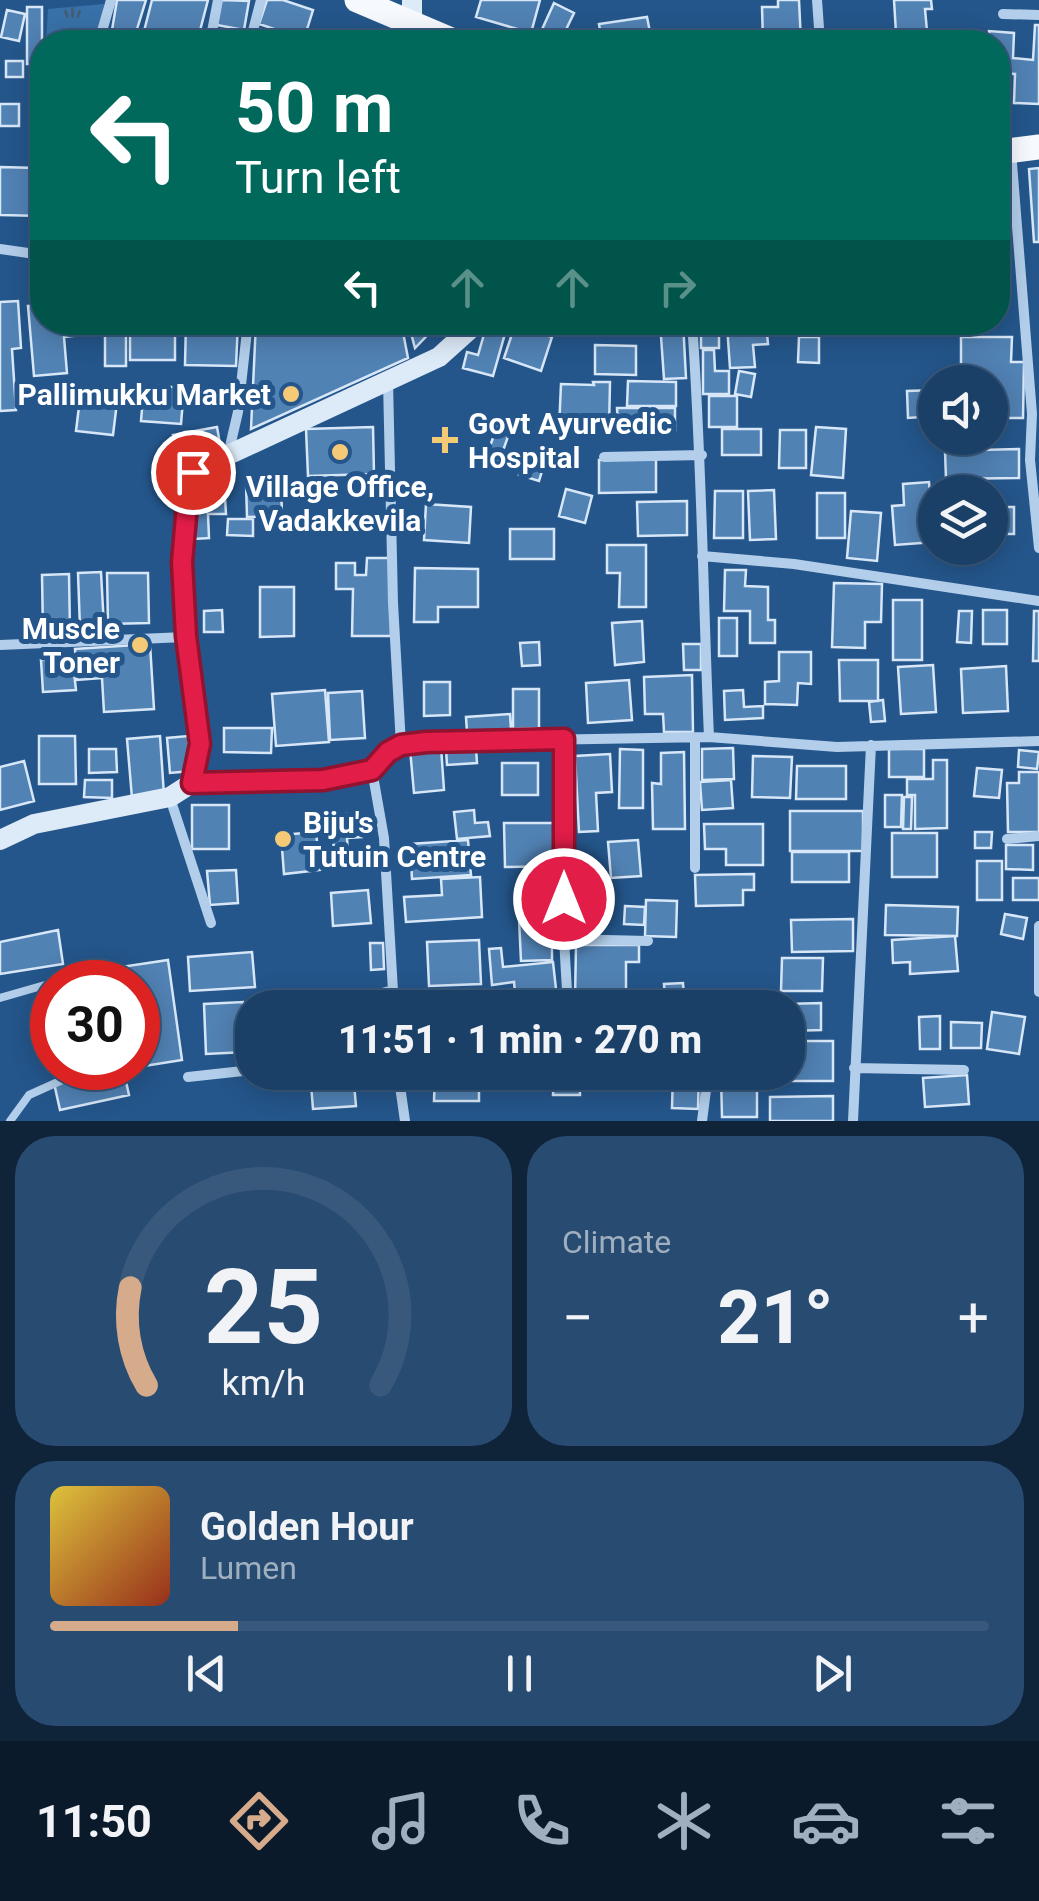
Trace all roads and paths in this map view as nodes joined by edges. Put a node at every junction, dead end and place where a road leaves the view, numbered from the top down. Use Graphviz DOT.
graph roads {
  1 [pos="112,0"];
  2 [pos="218,0"];
  3 [pos="261,0"];
  4 [pos="357,0"];
  5 [pos="818,0"];
  6 [pos="1003,14"];
  7 [pos="1039,16"];
  8 [pos="412,22"];
  9 [pos="103,30"];
  10 [pos="212,30"];
  11 [pos="253,30"];
  12 [pos="819,30"];
  13 [pos="1039,146"];
  14 [pos="1010,150"];
  15 [pos="1010,200"];
  16 [pos="0,249"];
  17 [pos="30,253"];
  18 [pos="247,335"];
  19 [pos="463,335"];
  20 [pos="693,335"];
  21 [pos="388,380"];
  22 [pos="1036,413"];
  23 [pos="228,455"];
  24 [pos="702,455"];
  25 [pos="604,457"];
  26 [pos="1034,459"];
  27 [pos="1039,548"];
  28 [pos="702,556"];
  29 [pos="1039,602"];
  30 [pos="186,636"];
  31 [pos="0,645"];
  32 [pos="709,738"];
  33 [pos="564,739"];
  34 [pos="695,739"];
  35 [pos="1039,742"];
  36 [pos="401,745"];
  37 [pos="871,745"];
  38 [pos="372,770"];
  39 [pos="192,783"];
  40 [pos="170,797"];
  41 [pos="1039,836"];
  42 [pos="1008,839"];
  43 [pos="0,840"];
  44 [pos="696,868"];
  45 [pos="211,924"];
  46 [pos="1039,926"];
  47 [pos="564,939"];
  48 [pos="648,940"];
  49 [pos="30,990"];
  50 [pos="393,990"];
  51 [pos="567,990"];
  52 [pos="1039,992"];
  53 [pos="0,998"];
  54 [pos="854,1068"];
  55 [pos="964,1070"];
  56 [pos="235,1072"];
  57 [pos="188,1077"];
  58 [pos="40,1090"];
  59 [pos="401,1090"];
  60 [pos="706,1090"];
  61 [pos="10,1121"];
  62 [pos="405,1121"];
  63 [pos="702,1121"];
  64 [pos="852,1121"];
  1 -- 9 [label="street"];
  2 -- 10 [label="street"];
  3 -- 11 [label="street"];
  4 -- 8 [label="main road"];
  5 -- 12 [label="street"];
  6 -- 7 [label="street"];
  13 -- 14 [label="main road"];
  15 -- 22 [label="street"];
  16 -- 17 [label="street"];
  18 -- 23 [label="street"];
  19 -- 21 [label="street"];
  20 -- 24 [label="street"];
  21 -- 23 [label="street"];
  21 -- 36 [label="street"];
  22 -- 26 [label="street"];
  23 -- 30 [label="street"];
  24 -- 25 [label="street"];
  24 -- 28 [label="street"];
  26 -- 27 [label="street"];
  28 -- 29 [label="street"];
  28 -- 32 [label="street"];
  30 -- 31 [label="street"];
  30 -- 39 [label="street"];
  32 -- 34 [label="street"];
  32 -- 37 [label="street"];
  33 -- 34 [label="street"];
  33 -- 36 [label="street"];
  33 -- 47 [label="street"];
  34 -- 44 [label="street"];
  35 -- 37 [label="street"];
  36 -- 38 [label="street"];
  37 -- 54 [label="street"];
  38 -- 39 [label="street"];
  38 -- 50 [label="street"];
  39 -- 40 [label="street"];
  40 -- 43 [label="street"];
  40 -- 45 [label="street"];
  41 -- 42 [label="street"];
  46 -- 52 [label="street"];
  47 -- 48 [label="street"];
  47 -- 51 [label="street"];
  49 -- 53 [label="lane"];
  54 -- 55 [label="street"];
  54 -- 64 [label="street"];
  56 -- 57 [label="street"];
  58 -- 61 [label="lane"];
  59 -- 62 [label="street"];
  60 -- 63 [label="street"];
}
